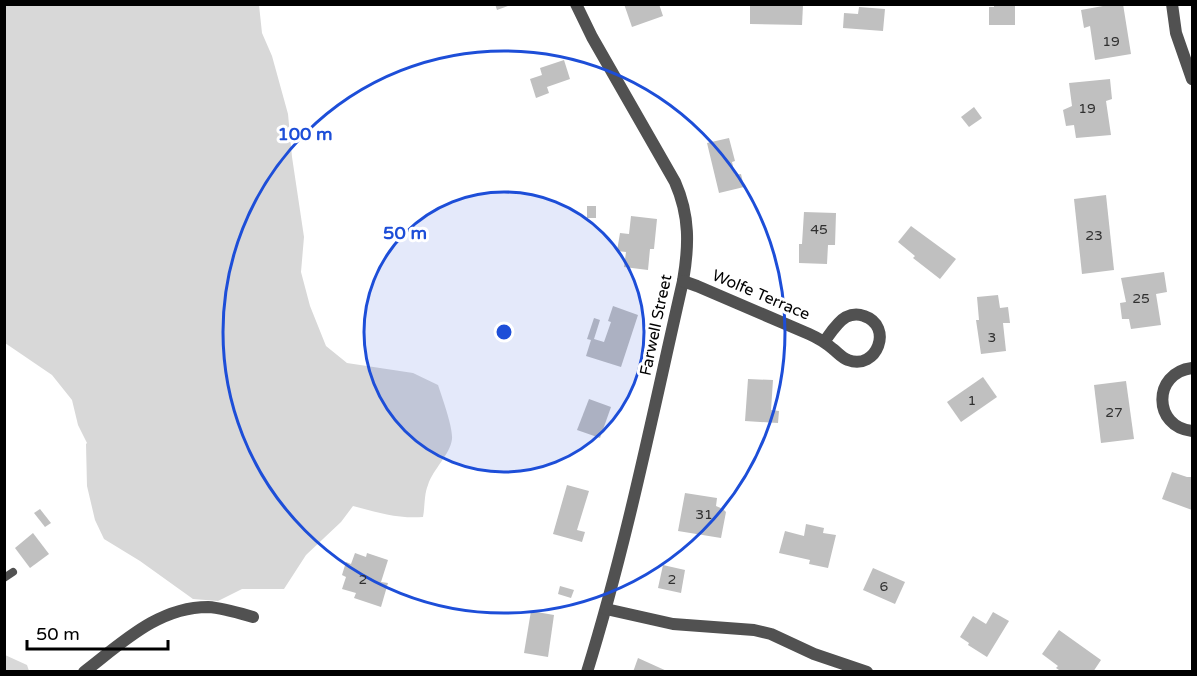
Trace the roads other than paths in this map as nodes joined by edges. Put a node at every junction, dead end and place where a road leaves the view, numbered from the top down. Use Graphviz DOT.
graph roads {
  1 [pos="576,4"];
  2 [pos="1172,4"];
  3 [pos="1192,79"];
  4 [pos="682,281"];
  5 [pos="824,342"];
  6 [pos="1192,368"];
  7 [pos="1192,431"];
  8 [pos="13,572"];
  9 [pos="4,578"];
  10 [pos="606,609"];
  11 [pos="253,617"];
  12 [pos="84,672"];
  13 [pos="587,672"];
  14 [pos="867,672"];
  1 -- 4 [label="street, Farwell Street"];
  2 -- 3 [label="street"];
  4 -- 5 [label="street, Wolfe Terrace"];
  4 -- 10 [label="street, Farwell Street"];
  5 -- 5 [label="street, Wolfe Terrace"];
  6 -- 7 [label="street"];
  8 -- 9 [label="lane"];
  10 -- 13 [label="street, Farwell Street"];
  10 -- 14 [label="street"];
  11 -- 12 [label="street"];
}
